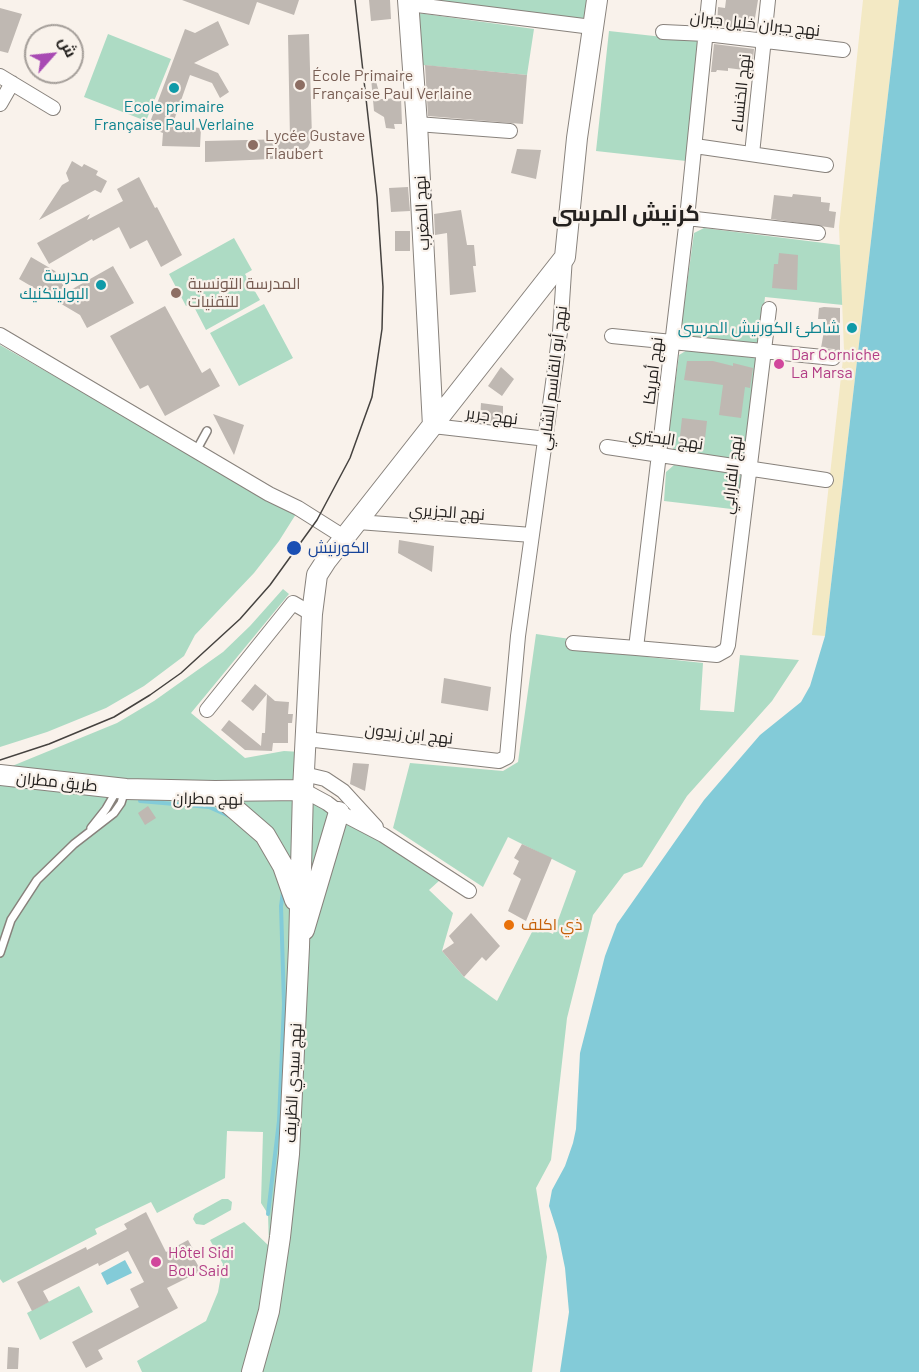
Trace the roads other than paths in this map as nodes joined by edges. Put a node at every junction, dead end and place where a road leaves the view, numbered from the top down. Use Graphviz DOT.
graph roads {
  1 [pos="597,0"];
  2 [pos="709,0"];
  3 [pos="768,0"];
  4 [pos="409,2"];
  5 [pos="592,27"];
  6 [pos="663,32"];
  7 [pos="706,34"];
  8 [pos="763,41"];
  9 [pos="843,50"];
  10 [pos="6,80"];
  11 [pos="0,104"];
  12 [pos="53,108"];
  13 [pos="417,124"];
  14 [pos="510,131"];
  15 [pos="695,146"];
  16 [pos="752,154"];
  17 [pos="826,165"];
  18 [pos="687,218"];
  19 [pos="818,233"];
  20 [pos="566,257"];
  21 [pos="769,309"];
  22 [pos="0,335"];
  23 [pos="612,336"];
  24 [pos="673,341"];
  25 [pos="765,351"];
  26 [pos="834,358"];
  27 [pos="433,426"];
  28 [pos="207,431"];
  29 [pos="547,439"];
  30 [pos="607,447"];
  31 [pos="196,451"];
  32 [pos="660,455"];
  33 [pos="750,467"];
  34 [pos="826,480"];
  35 [pos="358,522"];
  36 [pos="336,532"];
  37 [pos="532,535"];
  38 [pos="312,614"];
  39 [pos="573,643"];
  40 [pos="636,648"];
  41 [pos="207,710"];
  42 [pos="306,739"];
  43 [pos="507,757"];
  44 [pos="0,775"];
  45 [pos="304,782"];
  46 [pos="0,783"];
  47 [pos="269,790"];
  48 [pos="118,791"];
  49 [pos="221,797"];
  50 [pos="339,812"];
  51 [pos="383,835"];
  52 [pos="469,891"];
  53 [pos="298,909"];
  54 [pos="299,947"];
  55 [pos="0,953"];
  56 [pos="252,1372"];
  1 -- 5 [label="street, نهج أبو القاسم الشابي"];
  2 -- 7 [label="street, نهج أمريكا"];
  3 -- 8 [label="street, نهج الخنساء"];
  4 -- 5 [label="street"];
  4 -- 13 [label="street, نهج المغرب"];
  5 -- 20 [label="street, نهج أبو القاسم الشابي"];
  6 -- 7 [label="street, نهج جبران خليل جبران"];
  7 -- 8 [label="street, نهج جبران خليل جبران"];
  7 -- 15 [label="street, نهج أمريكا"];
  8 -- 9 [label="street, نهج جبران خليل جبران"];
  8 -- 16 [label="street, نهج الخنساء"];
  10 -- 11 [label="street"];
  10 -- 12 [label="street"];
  13 -- 14 [label="street"];
  13 -- 27 [label="street, نهج المغرب"];
  15 -- 16 [label="street"];
  15 -- 18 [label="street, نهج أمريكا"];
  16 -- 17 [label="street"];
  18 -- 19 [label="street"];
  18 -- 24 [label="street, نهج أمريكا"];
  20 -- 27 [label="street, نهج سيدي الظريف"];
  20 -- 29 [label="street, نهج أبو القاسم الشابي"];
  21 -- 25 [label="street, نهج الفارابي"];
  22 -- 31 [label="street"];
  23 -- 24 [label="street"];
  24 -- 25 [label="street"];
  24 -- 32 [label="street, نهج أمريكا"];
  25 -- 26 [label="street"];
  25 -- 33 [label="street, نهج الفارابي"];
  27 -- 29 [label="street, نهج جرير"];
  27 -- 35 [label="street, نهج سيدي الظريف"];
  28 -- 31 [label="lane"];
  29 -- 37 [label="street, نهج أبو القاسم الشابي"];
  30 -- 32 [label="street, نهج البحتري"];
  31 -- 36 [label="street"];
  32 -- 33 [label="street, نهج البحتري"];
  32 -- 40 [label="street, نهج أمريكا"];
  33 -- 34 [label="street, نهج البحتري"];
  33 -- 40 [label="street, نهج الفارابي"];
  35 -- 37 [label="street, نهج الجزيري"];
  35 -- 38 [label="street, نهج سيدي الظريف"];
  37 -- 43 [label="street, نهج أبو القاسم الشابي"];
  38 -- 41 [label="street"];
  38 -- 42 [label="street, نهج سيدي الظريف"];
  39 -- 40 [label="street"];
  42 -- 43 [label="street, نهج ابن زيدون"];
  42 -- 45 [label="street, نهج سيدي الظريف"];
  44 -- 48 [label="street, طريق مطران"];
  45 -- 47 [label="street"];
  45 -- 47 [label="street, نهج مطران"];
  45 -- 49 [label="street, نهج مطران"];
  45 -- 50 [label="street"];
  45 -- 51 [label="street"];
  45 -- 53 [label="street, نهج سيدي الظريف"];
  46 -- 48 [label="street"];
  47 -- 48 [label="street, نهج مطران"];
  48 -- 49 [label="street, نهج مطران"];
  48 -- 55 [label="lane"];
  49 -- 53 [label="street"];
  50 -- 51 [label="street"];
  50 -- 54 [label="street"];
  51 -- 52 [label="street"];
  53 -- 54 [label="street, نهج سيدي الظريف"];
  54 -- 56 [label="street, نهج سيدي الظريف"];
}
